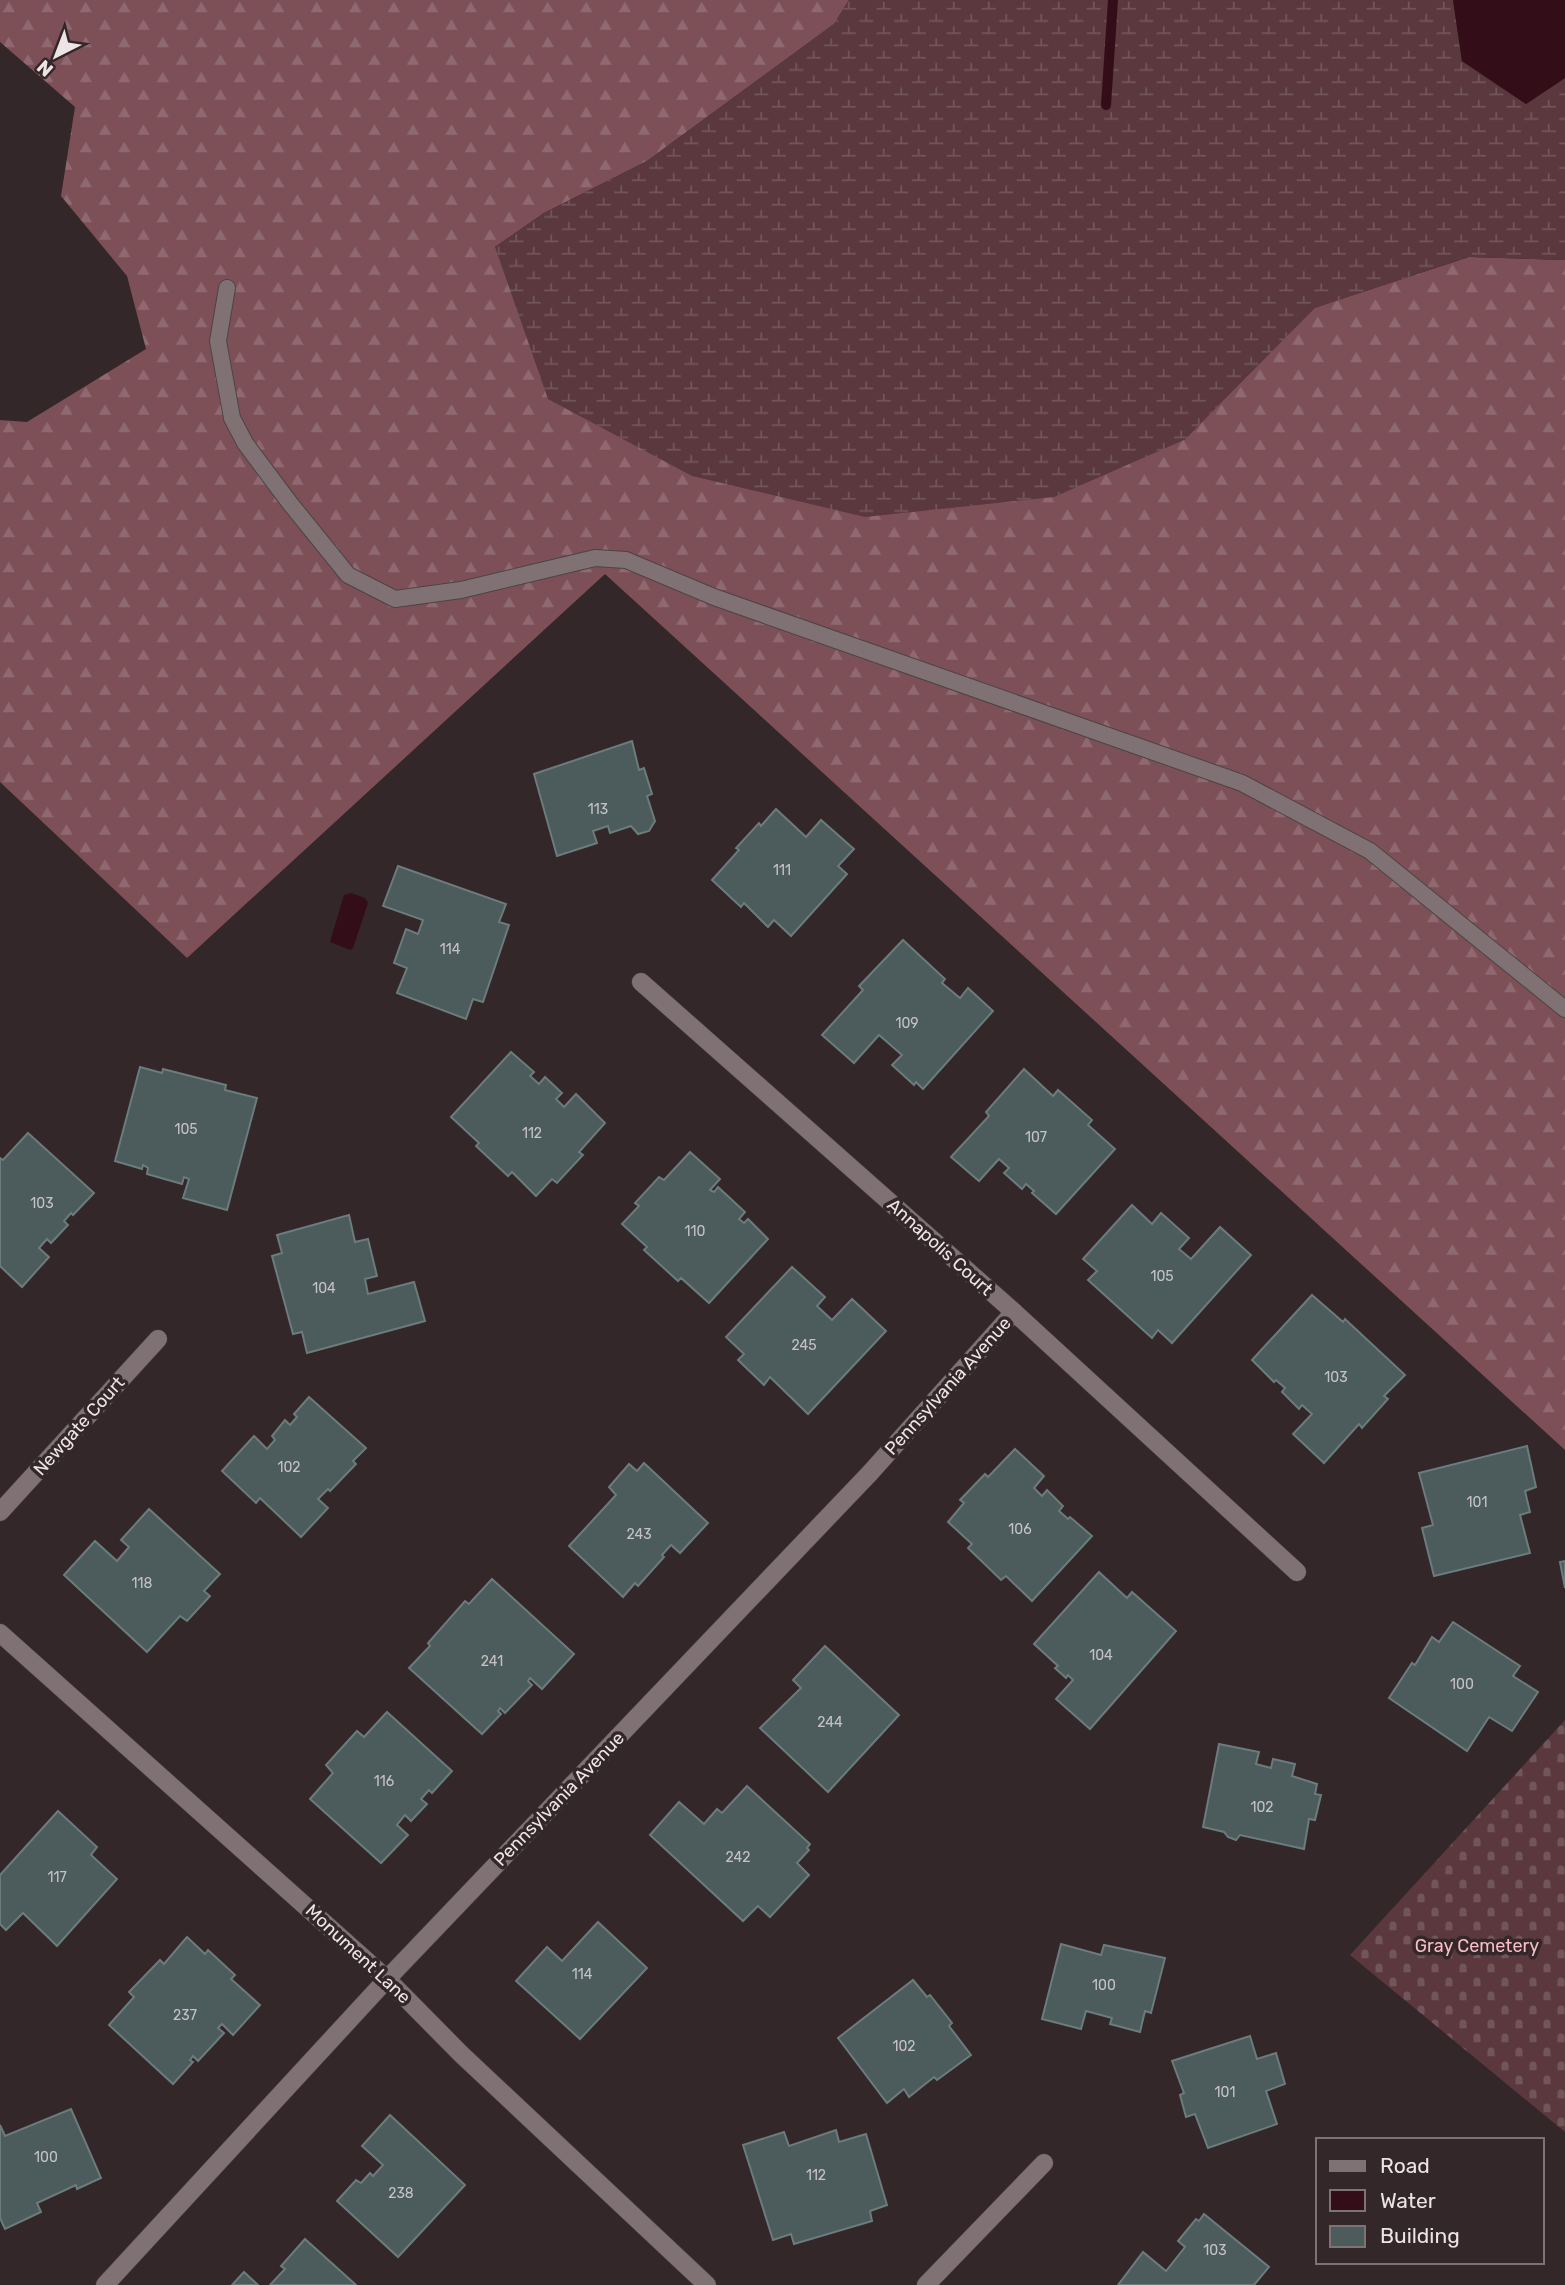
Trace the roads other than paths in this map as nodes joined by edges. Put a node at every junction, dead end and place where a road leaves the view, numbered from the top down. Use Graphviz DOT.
graph roads {
  1 [pos="227,288"];
  2 [pos="641,982"];
  3 [pos="1565,1009"];
  4 [pos="1014,1312"];
  5 [pos="158,1339"];
  6 [pos="0,1512"];
  7 [pos="1297,1572"];
  8 [pos="0,1633"];
  9 [pos="387,1979"];
  10 [pos="1044,2162"];
  11 [pos="105,2285"];
  12 [pos="707,2285"];
  13 [pos="926,2285"];
  1 -- 3 [label="lane"];
  2 -- 4 [label="street, Annapolis Court"];
  4 -- 7 [label="street, Annapolis Court"];
  4 -- 9 [label="street, Pennsylvania Avenue"];
  5 -- 6 [label="street, Newgate Court"];
  8 -- 9 [label="street, Monument Lane"];
  9 -- 11 [label="street, Pennsylvania Avenue"];
  9 -- 12 [label="street, Monument Lane"];
  10 -- 13 [label="street"];
}
